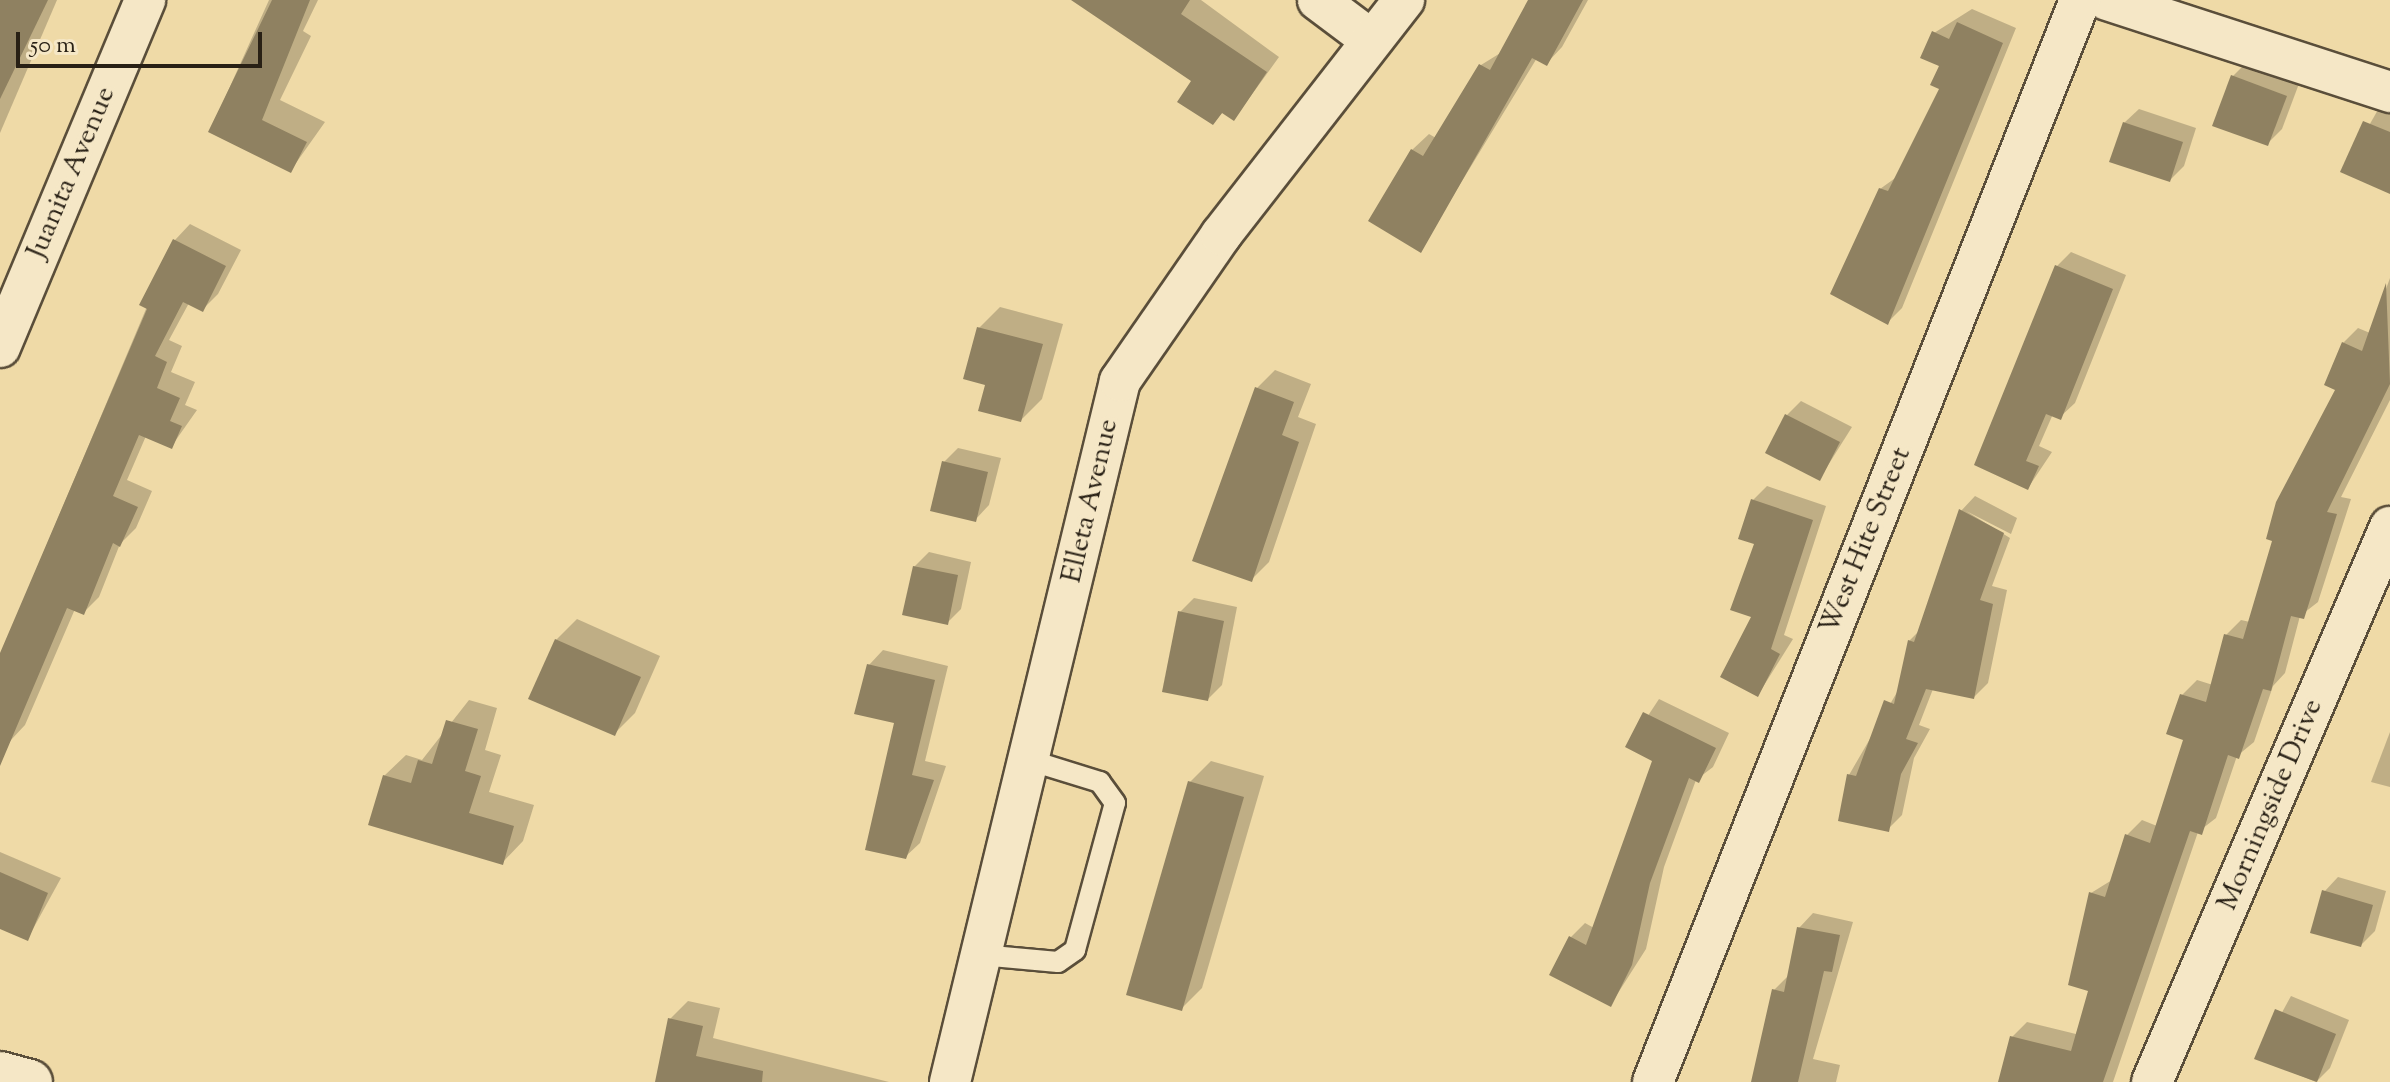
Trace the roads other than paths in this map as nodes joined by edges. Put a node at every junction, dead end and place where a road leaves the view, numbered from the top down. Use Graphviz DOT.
graph roads {
  1 [pos="145,0"];
  2 [pos="1318,0"];
  3 [pos="1404,0"];
  4 [pos="2080,0"];
  5 [pos="2107,0"];
  6 [pos="1370,39"];
  7 [pos="2390,92"];
  8 [pos="0,347"];
  9 [pos="2390,527"];
  10 [pos="1029,760"];
  11 [pos="981,955"];
  12 [pos="0,1074"];
  13 [pos="30,1082"];
  14 [pos="950,1082"];
  15 [pos="1653,1082"];
  16 [pos="2152,1082"];
  1 -- 8 [label="street, Juanita Avenue"];
  2 -- 6 [label="street"];
  3 -- 6 [label="street, Elleta Avenue"];
  4 -- 15 [label="street, West Hite Street"];
  5 -- 7 [label="street"];
  6 -- 10 [label="street, Elleta Avenue"];
  9 -- 16 [label="street, Morningside Drive"];
  10 -- 11 [label="street, Elleta Avenue"];
  10 -- 11 [label="lane"];
  11 -- 14 [label="street, Elleta Avenue"];
  12 -- 13 [label="main road"];
}
